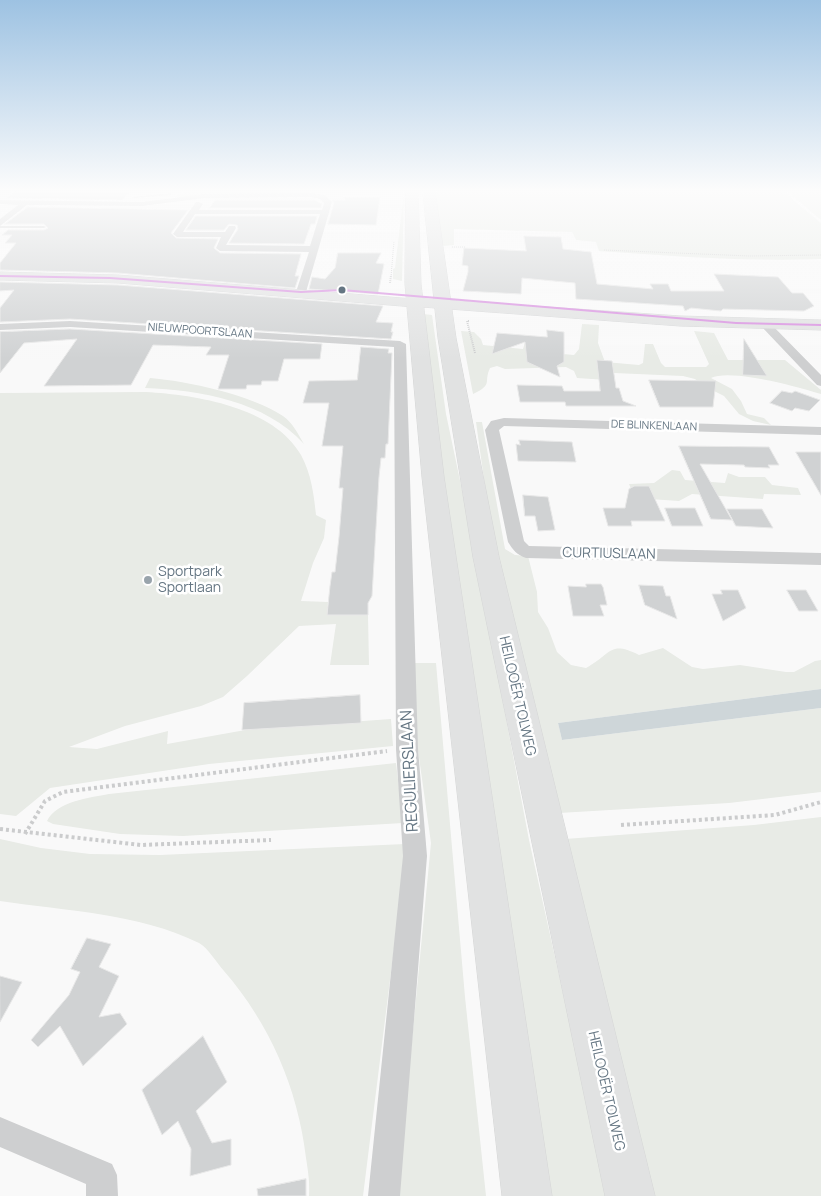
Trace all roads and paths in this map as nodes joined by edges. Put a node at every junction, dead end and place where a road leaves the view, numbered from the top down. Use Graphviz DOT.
graph roads {
  1 [pos="221,247"];
  2 [pos="413,247"];
  3 [pos="436,247"];
  4 [pos="466,247"];
  5 [pos="446,248"];
  6 [pos="256,249"];
  7 [pos="314,249"];
  8 [pos="604,250"];
  9 [pos="821,254"];
  10 [pos="250,261"];
  11 [pos="0,276"];
  12 [pos="301,292"];
  13 [pos="414,299"];
  14 [pos="443,301"];
  15 [pos="473,322"];
  16 [pos="765,324"];
  17 [pos="821,325"];
  18 [pos="0,326"];
  19 [pos="400,344"];
  20 [pos="475,353"];
  21 [pos="820,381"];
  22 [pos="492,430"];
  23 [pos="821,430"];
  24 [pos="821,559"];
  25 [pos="407,749"];
  26 [pos="821,802"];
  27 [pos="621,825"];
  28 [pos="0,829"];
  29 [pos="25,834"];
  30 [pos="271,840"];
  31 [pos="0,1132"];
  32 [pos="102,1196"];
  33 [pos="384,1196"];
  34 [pos="527,1196"];
  35 [pos="630,1196"];
  1 -- 6 [label="street"];
  2 -- 13 [label="main road"];
  3 -- 14 [label="main road, HEILOOËR TOLWEG"];
  4 -- 5 [label="path"];
  6 -- 7 [label="street"];
  6 -- 10 [label="street"];
  7 -- 12 [label="street"];
  8 -- 9 [label="path"];
  11 -- 12 [label="main road"];
  12 -- 13 [label="main road"];
  13 -- 14 [label="main road"];
  13 -- 34 [label="main road"];
  14 -- 16 [label="main road"];
  14 -- 35 [label="main road, HEILOOËR TOLWEG"];
  15 -- 20 [label="path"];
  16 -- 17 [label="main road"];
  16 -- 21 [label="street"];
  18 -- 19 [label="street, NIEUWPOORTSLAAN"];
  19 -- 25 [label="street, REGULIERSLAAN"];
  22 -- 23 [label="street, DE BLINKENLAAN"];
  22 -- 24 [label="street, CURTIUSLAAN"];
  25 -- 29 [label="path"];
  25 -- 33 [label="street, REGULIERSLAAN"];
  26 -- 27 [label="path"];
  28 -- 29 [label="path"];
  29 -- 30 [label="path"];
  31 -- 32 [label="street"];
}
